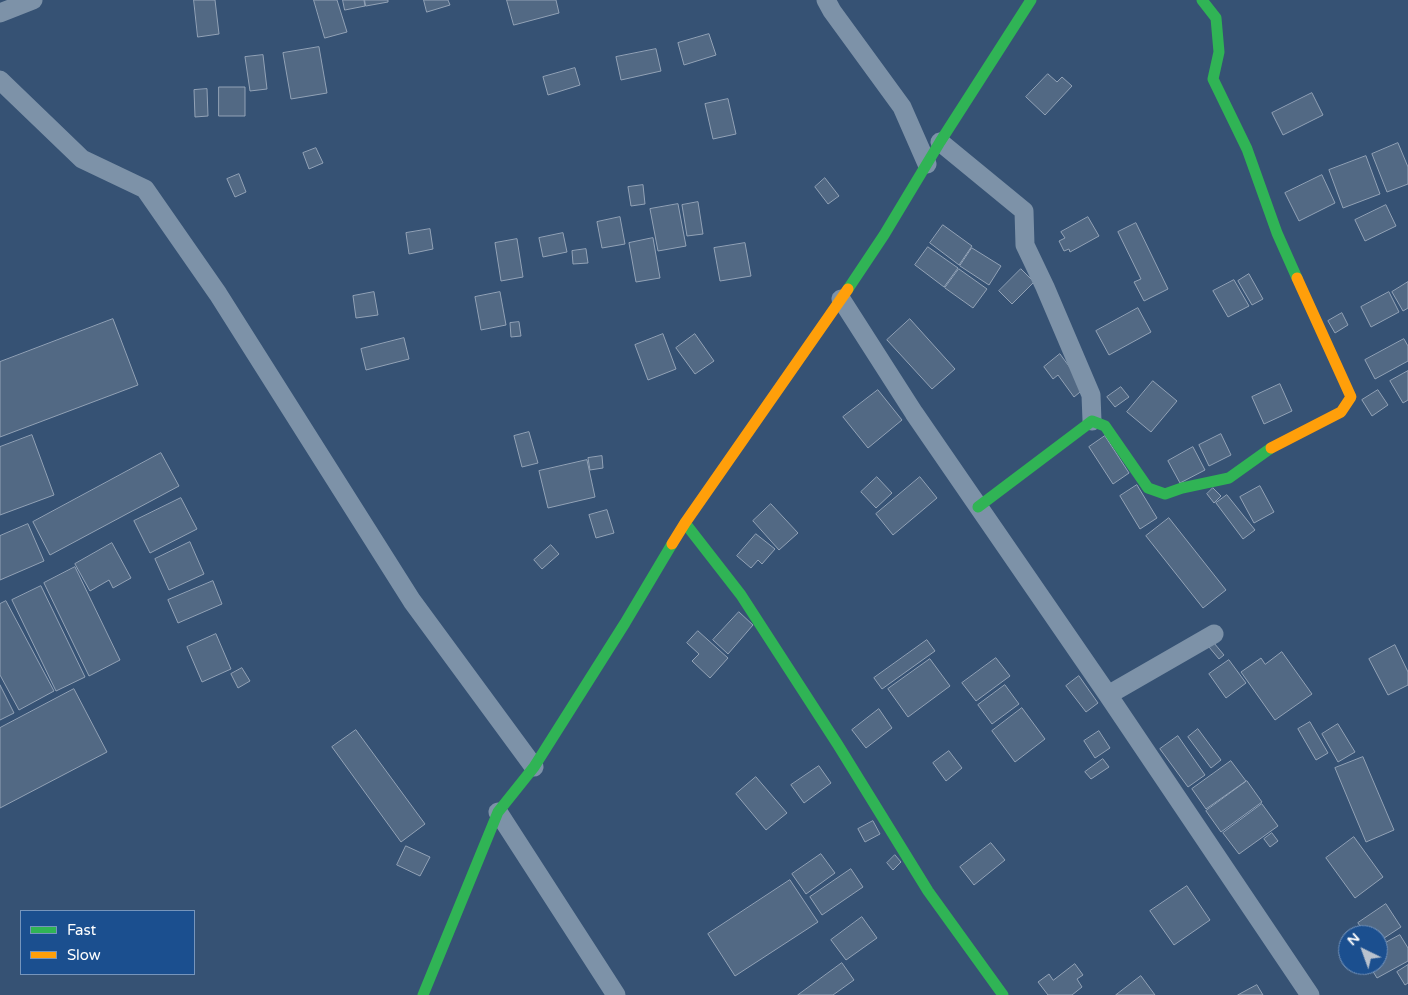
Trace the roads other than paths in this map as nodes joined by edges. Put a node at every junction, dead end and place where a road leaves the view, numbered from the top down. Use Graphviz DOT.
graph roads {
  1 [pos="33,0"];
  2 [pos="826,0"];
  3 [pos="1031,0"];
  4 [pos="1202,0"];
  5 [pos="0,14"];
  6 [pos="0,80"];
  7 [pos="940,142"];
  8 [pos="927,164"];
  9 [pos="841,299"];
  10 [pos="1092,421"];
  11 [pos="978,507"];
  12 [pos="685,522"];
  13 [pos="1214,634"];
  14 [pos="1108,695"];
  15 [pos="534,767"];
  16 [pos="498,812"];
  17 [pos="423,995"];
  18 [pos="616,995"];
  19 [pos="1003,995"];
  20 [pos="1310,995"];
  1 -- 5 [label="street"];
  2 -- 8 [label="street"];
  3 -- 7 [label="street"];
  4 -- 10 [label="street"];
  6 -- 15 [label="street"];
  7 -- 8 [label="street"];
  7 -- 10 [label="street"];
  8 -- 9 [label="street"];
  9 -- 11 [label="street"];
  9 -- 12 [label="street"];
  10 -- 11 [label="street"];
  11 -- 14 [label="street"];
  12 -- 15 [label="street"];
  12 -- 19 [label="street"];
  13 -- 14 [label="street"];
  14 -- 20 [label="street"];
  15 -- 16 [label="street"];
  16 -- 17 [label="street"];
  16 -- 18 [label="street"];
}
